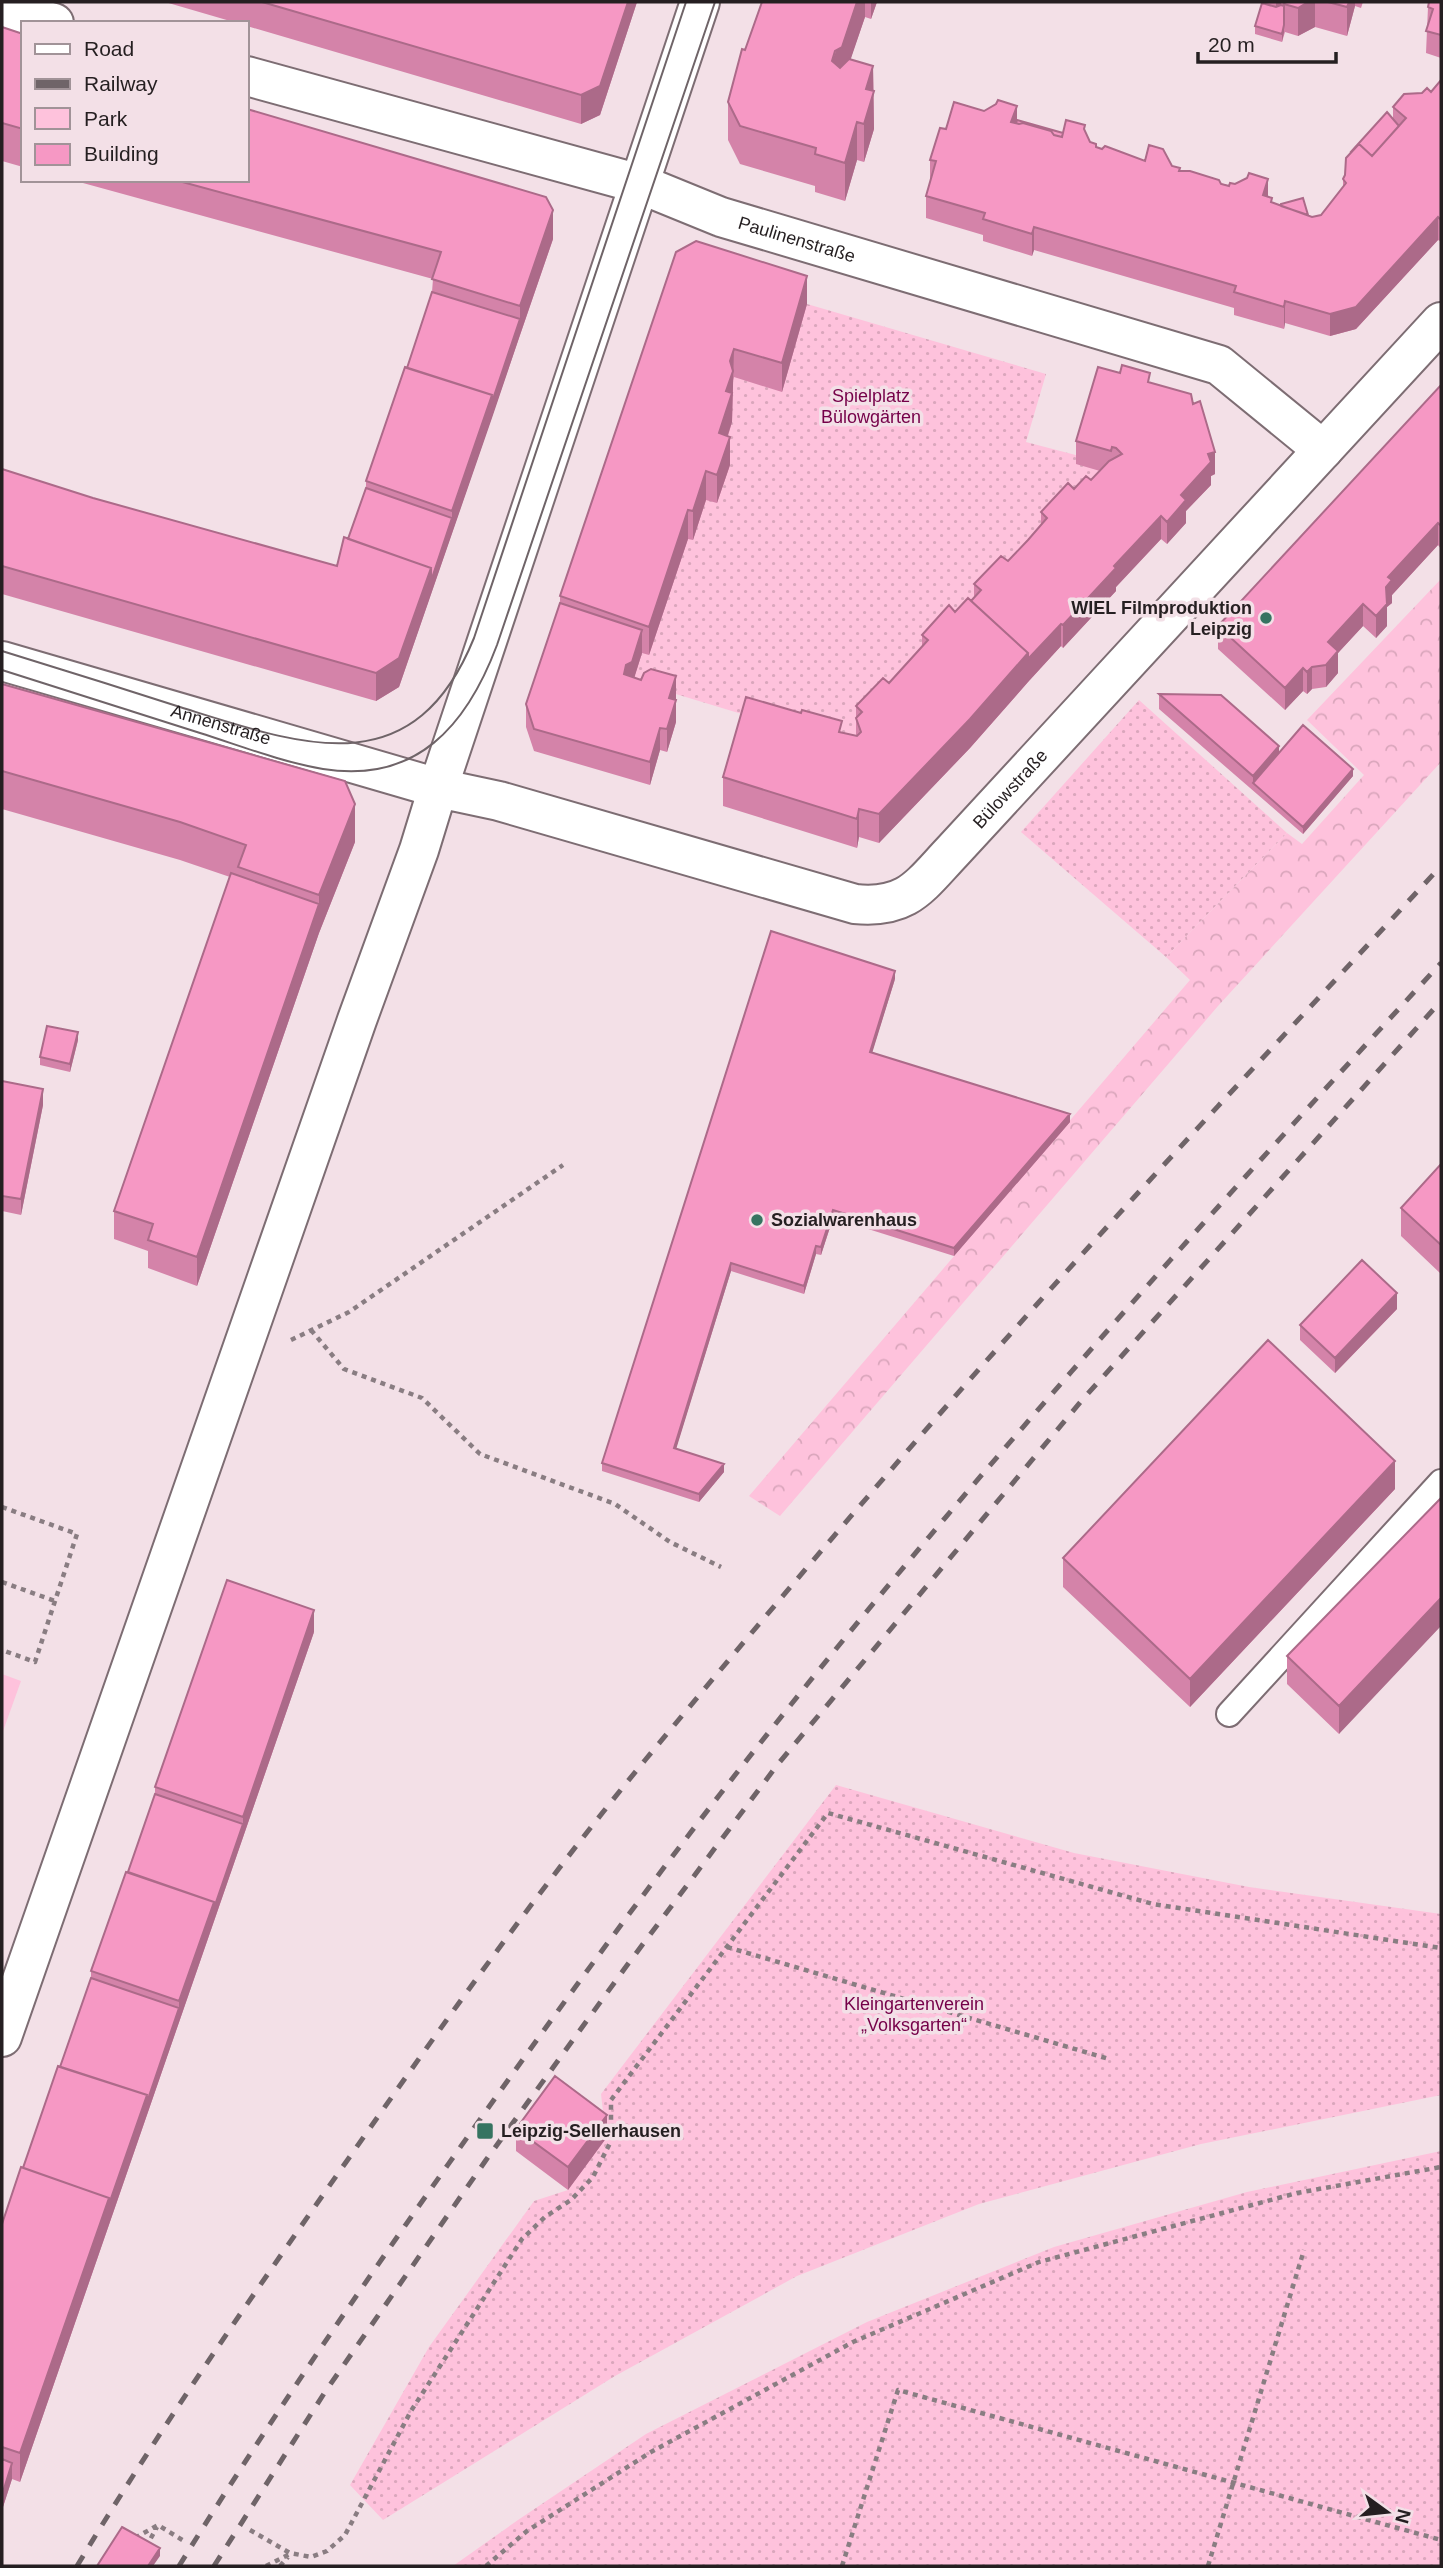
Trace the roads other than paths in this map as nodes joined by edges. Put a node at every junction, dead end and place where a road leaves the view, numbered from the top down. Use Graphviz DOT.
graph roads {
  1 [pos="700,2"];
  2 [pos="2,8"];
  3 [pos="47,21"];
  4 [pos="248,76"];
  5 [pos="640,184"];
  6 [pos="1441,322"];
  7 [pos="1323,450"];
  8 [pos="2,661"];
  9 [pos="438,788"];
  10 [pos="1441,1482"];
  11 [pos="1229,1714"];
  12 [pos="2,2037"];
  1 -- 5 [label="street"];
  2 -- 3 [label="street"];
  4 -- 5 [label="street, Paulinenstraße"];
  5 -- 7 [label="street, Paulinenstraße"];
  5 -- 9 [label="street"];
  6 -- 7 [label="street, Bülowstraße"];
  7 -- 9 [label="street, Bülowstraße"];
  8 -- 9 [label="street, Annenstraße"];
  9 -- 12 [label="street"];
  10 -- 11 [label="lane"];
}
